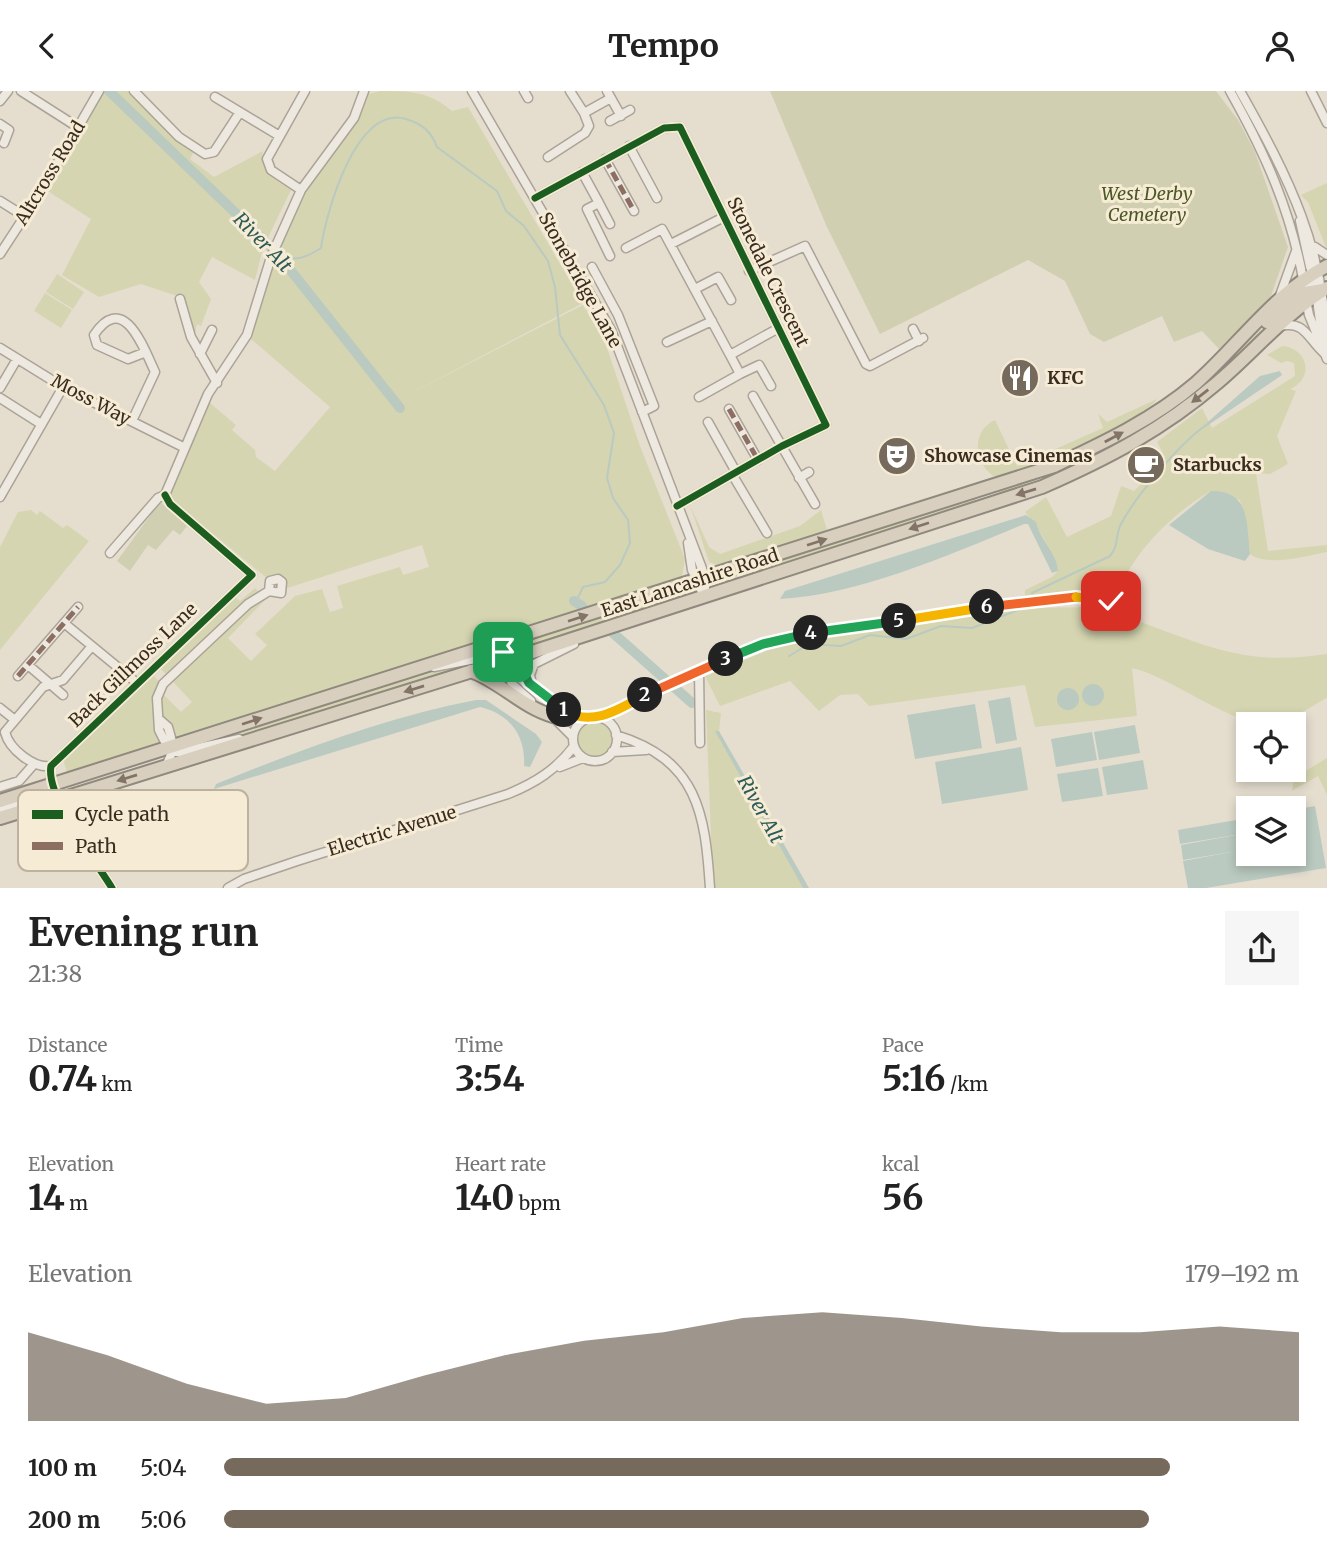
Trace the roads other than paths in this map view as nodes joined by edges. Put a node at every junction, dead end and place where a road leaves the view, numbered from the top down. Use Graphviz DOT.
graph roads {
  1 [pos="8,91"];
  2 [pos="21,91"];
  3 [pos="134,91"];
  4 [pos="305,91"];
  5 [pos="364,91"];
  6 [pos="472,91"];
  7 [pos="570,91"];
  8 [pos="1230,91"];
  9 [pos="1240,91"];
  10 [pos="1311,91"];
  11 [pos="97,94"];
  12 [pos="609,94"];
  13 [pos="215,97"];
  14 [pos="0,101"];
  15 [pos="630,110"];
  16 [pos="240,112"];
  17 [pos="584,113"];
  18 [pos="621,116"];
  19 [pos="610,121"];
  20 [pos="1327,123"];
  21 [pos="0,124"];
  22 [pos="79,128"];
  23 [pos="278,135"];
  24 [pos="4,143"];
  25 [pos="629,146"];
  26 [pos="548,157"];
  27 [pos="605,159"];
  28 [pos="582,172"];
  29 [pos="301,190"];
  30 [pos="535,198"];
  31 [pos="657,198"];
  32 [pos="1294,198"];
  33 [pos="0,201"];
  34 [pos="599,203"];
  35 [pos="634,211"];
  36 [pos="24,216"];
  37 [pos="724,217"];
  38 [pos="610,224"];
  39 [pos="671,244"];
  40 [pos="1315,247"];
  41 [pos="626,248"];
  42 [pos="1296,248"];
  43 [pos="0,254"];
  44 [pos="1327,255"];
  45 [pos="610,256"];
  46 [pos="592,267"];
  47 [pos="749,271"];
  48 [pos="1316,284"];
  49 [pos="695,289"];
  50 [pos="180,299"];
  51 [pos="731,300"];
  52 [pos="1276,304"];
  53 [pos="618,315"];
  54 [pos="606,320"];
  55 [pos="712,321"];
  56 [pos="1327,322"];
  57 [pos="1276,327"];
  58 [pos="777,329"];
  59 [pos="913,329"];
  60 [pos="212,330"];
  61 [pos="667,342"];
  62 [pos="0,348"];
  63 [pos="146,352"];
  64 [pos="200,354"];
  65 [pos="730,355"];
  66 [pos="1326,357"];
  67 [pos="17,359"];
  68 [pos="740,374"];
  69 [pos="217,383"];
  70 [pos="1195,384"];
  71 [pos="771,386"];
  72 [pos="63,387"];
  73 [pos="0,388"];
  74 [pos="753,396"];
  75 [pos="699,397"];
  76 [pos="0,398"];
  77 [pos="729,409"];
  78 [pos="642,412"];
  79 [pos="132,421"];
  80 [pos="708,422"];
  81 [pos="41,424"];
  82 [pos="782,446"];
  83 [pos="183,447"];
  84 [pos="758,460"];
  85 [pos="809,472"];
  86 [pos="734,473"];
  87 [pos="799,478"];
  88 [pos="165,495"];
  89 [pos="0,497"];
  90 [pos="748,500"];
  91 [pos="815,505"];
  92 [pos="677,506"];
  93 [pos="739,506"];
  94 [pos="767,533"];
  95 [pos="110,553"];
  96 [pos="701,580"];
  97 [pos="270,591"];
  98 [pos="704,596"];
  99 [pos="78,607"];
  100 [pos="1135,608"];
  101 [pos="64,623"];
  102 [pos="596,631"];
  103 [pos="513,638"];
  104 [pos="92,646"];
  105 [pos="503,657"];
  106 [pos="517,657"];
  107 [pos="28,665"];
  108 [pos="424,667"];
  109 [pos="699,670"];
  110 [pos="471,671"];
  111 [pos="18,676"];
  112 [pos="137,683"];
  113 [pos="51,684"];
  114 [pos="534,688"];
  115 [pos="62,695"];
  116 [pos="625,707"];
  117 [pos="0,708"];
  118 [pos="553,716"];
  119 [pos="600,717"];
  120 [pos="584,719"];
  121 [pos="15,720"];
  122 [pos="612,725"];
  123 [pos="268,734"];
  124 [pos="617,735"];
  125 [pos="573,741"];
  126 [pos="700,743"];
  127 [pos="172,749"];
  128 [pos="646,750"];
  129 [pos="612,752"];
  130 [pos="583,758"];
  131 [pos="34,764"];
  132 [pos="51,766"];
  133 [pos="165,766"];
  134 [pos="554,769"];
  135 [pos="52,785"];
  136 [pos="0,787"];
  137 [pos="36,790"];
  138 [pos="54,790"];
  139 [pos="88,790"];
  140 [pos="18,795"];
  141 [pos="0,801"];
  142 [pos="18,803"];
  143 [pos="0,808"];
  144 [pos="18,812"];
  145 [pos="0,818"];
  146 [pos="102,871"];
  147 [pos="112,888"];
  148 [pos="228,888"];
  149 [pos="710,888"];
  1 -- 14 [label="street"];
  2 -- 22 [label="street"];
  3 -- 16 [label="street"];
  4 -- 23 [label="street"];
  5 -- 29 [label="street"];
  6 -- 30 [label="street, Stonebridge Lane"];
  7 -- 17 [label="street"];
  8 -- 42 [label="street"];
  9 -- 32 [label="street"];
  10 -- 20 [label="street"];
  11 -- 22 [label="street, Altcross Road"];
  12 -- 17 [label="street"];
  12 -- 18 [label="street"];
  13 -- 16 [label="street"];
  15 -- 18 [label="street"];
  16 -- 23 [label="street"];
  17 -- 26 [label="street"];
  18 -- 19 [label="street"];
  21 -- 24 [label="street"];
  22 -- 36 [label="street, Altcross Road"];
  23 -- 29 [label="street"];
  25 -- 27 [label="street, Stonedale Crescent"];
  25 -- 31 [label="street"];
  25 -- 37 [label="street, Stonedale Crescent"];
  27 -- 28 [label="street, Stonedale Crescent"];
  27 -- 35 [label="street"];
  28 -- 30 [label="street, Stonedale Crescent"];
  28 -- 34 [label="street"];
  29 -- 69 [label="street"];
  30 -- 54 [label="street, Stonebridge Lane"];
  32 -- 40 [label="street"];
  32 -- 48 [label="street"];
  33 -- 36 [label="street"];
  34 -- 38 [label="street"];
  34 -- 45 [label="street"];
  36 -- 43 [label="street, Altcross Road"];
  37 -- 39 [label="street, Stonedale Crescent"];
  37 -- 47 [label="street, Stonedale Crescent"];
  39 -- 41 [label="street"];
  39 -- 49 [label="street"];
  40 -- 44 [label="street"];
  40 -- 48 [label="street"];
  42 -- 48 [label="street"];
  42 -- 52 [label="street"];
  46 -- 53 [label="street"];
  47 -- 58 [label="street, Stonedale Crescent"];
  47 -- 59 [label="street"];
  48 -- 52 [label="highway, East Lancashire Road"];
  48 -- 56 [label="street"];
  48 -- 57 [label="highway, East Lancashire Road"];
  48 -- 66 [label="street"];
  48 -- 70 [label="highway"];
  49 -- 51 [label="street"];
  49 -- 55 [label="street"];
  50 -- 64 [label="street"];
  52 -- 70 [label="highway, East Lancashire Road"];
  53 -- 54 [label="street"];
  53 -- 78 [label="street"];
  54 -- 78 [label="street, Stonebridge Lane"];
  55 -- 61 [label="street"];
  55 -- 65 [label="street"];
  56 -- 66 [label="street"];
  57 -- 66 [label="street"];
  57 -- 98 [label="highway, East Lancashire Road, one-way"];
  58 -- 65 [label="street"];
  58 -- 82 [label="street, Stonedale Crescent"];
  60 -- 64 [label="street"];
  62 -- 67 [label="street, Moss Way"];
  63 -- 63 [label="street"];
  63 -- 79 [label="street"];
  64 -- 69 [label="street"];
  65 -- 68 [label="street"];
  67 -- 72 [label="street, Moss Way"];
  67 -- 73 [label="street"];
  68 -- 71 [label="street"];
  68 -- 75 [label="street"];
  69 -- 83 [label="street"];
  96 -- 70 [label="highway, East Lancashire Road, one-way"];
  72 -- 79 [label="street, Moss Way"];
  72 -- 81 [label="street"];
  74 -- 82 [label="street"];
  76 -- 81 [label="street"];
  77 -- 84 [label="street"];
  78 -- 92 [label="street, Stonebridge Lane"];
  79 -- 83 [label="street, Moss Way"];
  80 -- 86 [label="street"];
  81 -- 89 [label="street"];
  82 -- 84 [label="street, Stonedale Crescent"];
  82 -- 87 [label="street"];
  83 -- 88 [label="street"];
  84 -- 86 [label="street, Stonedale Crescent"];
  85 -- 87 [label="street"];
  86 -- 90 [label="street"];
  86 -- 92 [label="street, Stonedale Crescent"];
  87 -- 91 [label="street"];
  88 -- 95 [label="street"];
  88 -- 112 [label="street, Back Gillmoss Lane"];
  90 -- 93 [label="street"];
  90 -- 94 [label="street"];
  92 -- 96 [label="street, Stonebridge Lane"];
  96 -- 98 [label="street, Stonebridge Lane"];
  103 -- 96 [label="highway, East Lancashire Road, one-way"];
  97 -- 127 [label="street"];
  98 -- 102 [label="highway, East Lancashire Road"];
  99 -- 101 [label="street"];
  100 -- 109 [label="street"];
  101 -- 104 [label="street"];
  101 -- 107 [label="street"];
  102 -- 106 [label="highway, East Lancashire Road"];
  102 -- 114 [label="street"];
  103 -- 105 [label="street"];
  103 -- 108 [label="highway, East Lancashire Road"];
  104 -- 112 [label="street"];
  104 -- 113 [label="street"];
  105 -- 106 [label="highway, East Lancashire Road"];
  105 -- 108 [label="street"];
  105 -- 110 [label="highway, East Lancashire Road"];
  105 -- 118 [label="street"];
  106 -- 114 [label="street"];
  107 -- 111 [label="street"];
  107 -- 113 [label="street"];
  127 -- 108 [label="highway, East Lancashire Road, one-way"];
  109 -- 116 [label="street"];
  109 -- 126 [label="street"];
  110 -- 118 [label="highway"];
  110 -- 123 [label="highway, East Lancashire Road, one-way"];
  112 -- 132 [label="street, Back Gillmoss Lane"];
  113 -- 115 [label="street"];
  113 -- 121 [label="street"];
  114 -- 120 [label="street"];
  116 -- 119 [label="street"];
  116 -- 122 [label="street"];
  117 -- 121 [label="street"];
  118 -- 125 [label="street"];
  119 -- 120 [label="street"];
  119 -- 122 [label="street"];
  120 -- 125 [label="street"];
  121 -- 131 [label="street"];
  122 -- 124 [label="street"];
  123 -- 127 [label="street"];
  123 -- 133 [label="highway, East Lancashire Road"];
  124 -- 128 [label="street"];
  124 -- 129 [label="street"];
  125 -- 130 [label="street"];
  125 -- 134 [label="street, Electric Avenue"];
  127 -- 133 [label="street"];
  127 -- 135 [label="highway, East Lancashire Road"];
  128 -- 129 [label="street"];
  128 -- 149 [label="street"];
  129 -- 130 [label="street"];
  130 -- 134 [label="street, Electric Avenue"];
  131 -- 132 [label="street"];
  131 -- 136 [label="street"];
  132 -- 135 [label="street"];
  133 -- 139 [label="highway, East Lancashire Road, one-way"];
  134 -- 148 [label="street, Electric Avenue"];
  135 -- 137 [label="highway, East Lancashire Road"];
  135 -- 138 [label="street"];
  140 -- 141 [label="highway, East Lancashire Road"];
  142 -- 143 [label="street"];
  144 -- 145 [label="highway, East Lancashire Road"];
  146 -- 147 [label="street"];
}
